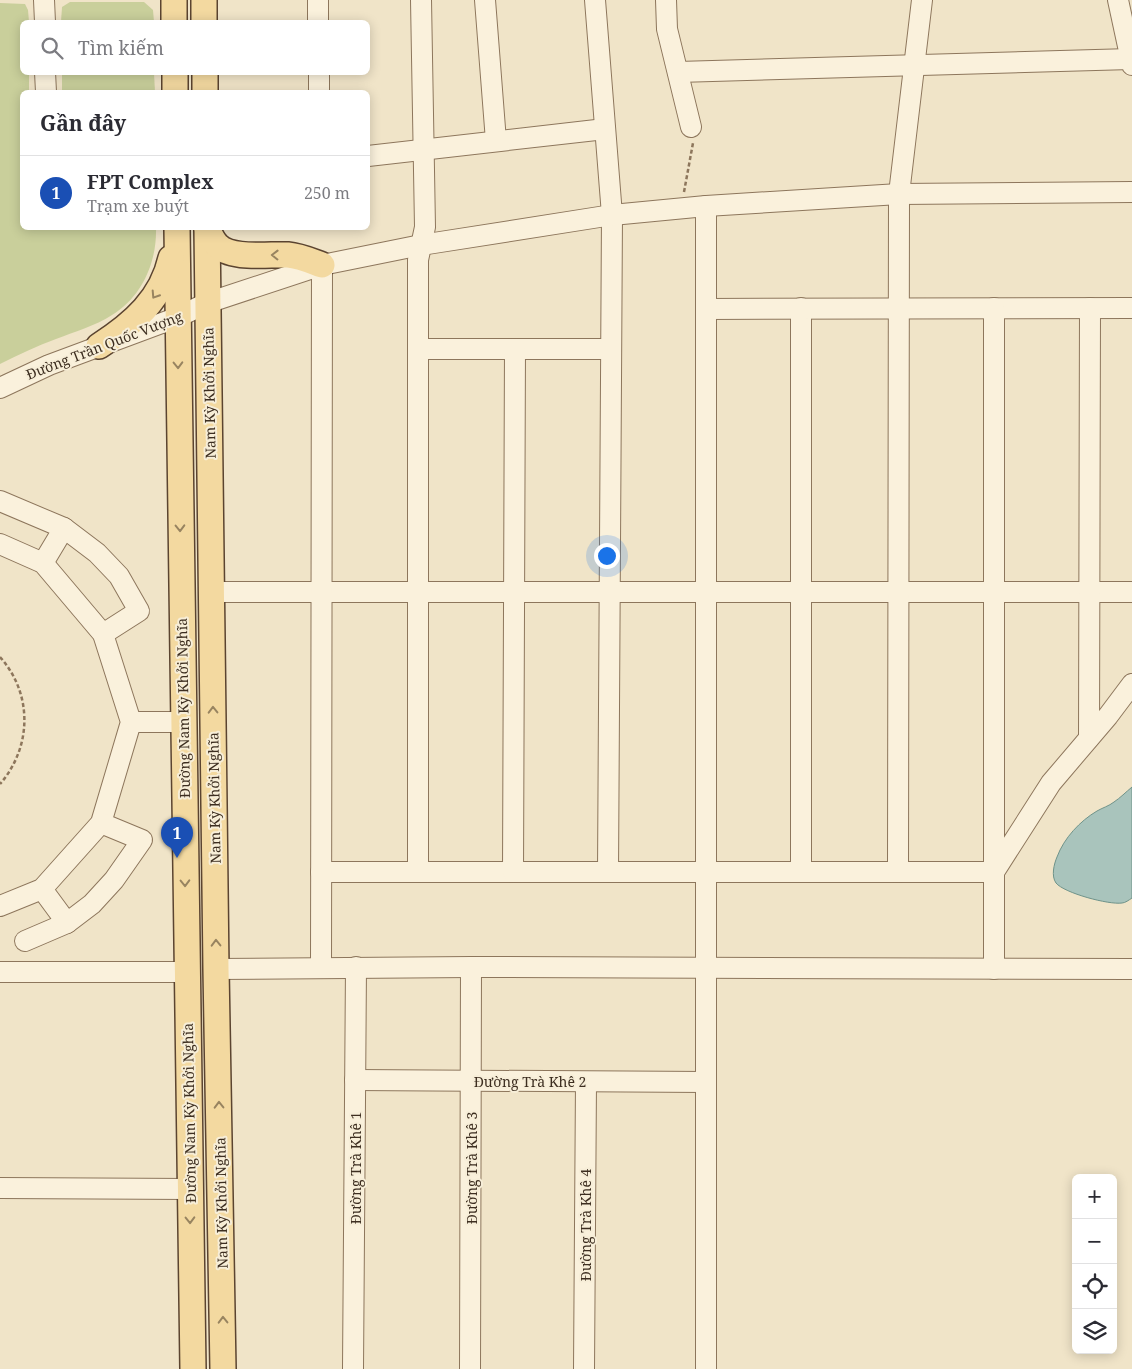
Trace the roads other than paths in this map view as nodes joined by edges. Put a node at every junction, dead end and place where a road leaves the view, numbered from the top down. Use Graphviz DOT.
graph roads {
  1 [pos="44,0"];
  2 [pos="174,0"];
  3 [pos="204,0"];
  4 [pos="318,0"];
  5 [pos="421,0"];
  6 [pos="485,0"];
  7 [pos="594,0"];
  8 [pos="666,0"];
  9 [pos="922,0"];
  10 [pos="1118,0"];
  11 [pos="45,20"];
  12 [pos="174,20"];
  13 [pos="204,20"];
  14 [pos="318,20"];
  15 [pos="1131,62"];
  16 [pos="914,66"];
  17 [pos="678,72"];
  18 [pos="45,75"];
  19 [pos="174,75"];
  20 [pos="205,75"];
  21 [pos="318,75"];
  22 [pos="46,90"];
  23 [pos="175,90"];
  24 [pos="205,90"];
  25 [pos="319,90"];
  26 [pos="691,127"];
  27 [pos="605,129"];
  28 [pos="496,141"];
  29 [pos="424,150"];
  30 [pos="370,156"];
  31 [pos="1132,192"];
  32 [pos="899,194"];
  33 [pos="706,206"];
  34 [pos="612,215"];
  35 [pos="177,230"];
  36 [pos="207,230"];
  37 [pos="208,230"];
  38 [pos="421,245"];
  39 [pos="322,265"];
  40 [pos="207,303"];
  41 [pos="898,307"];
  42 [pos="801,308"];
  43 [pos="994,308"];
  44 [pos="1090,308"];
  45 [pos="1132,308"];
  46 [pos="706,309"];
  47 [pos="178,317"];
  48 [pos="99,346"];
  49 [pos="611,348"];
  50 [pos="419,349"];
  51 [pos="515,349"];
  52 [pos="0,388"];
  53 [pos="0,501"];
  54 [pos="64,528"];
  55 [pos="0,544"];
  56 [pos="43,564"];
  57 [pos="322,591"];
  58 [pos="211,592"];
  59 [pos="417,592"];
  60 [pos="514,592"];
  61 [pos="609,592"];
  62 [pos="705,592"];
  63 [pos="801,592"];
  64 [pos="898,592"];
  65 [pos="994,592"];
  66 [pos="1089,592"];
  67 [pos="1132,592"];
  68 [pos="102,634"];
  69 [pos="1132,684"];
  70 [pos="131,722"];
  71 [pos="183,722"];
  72 [pos="1089,738"];
  73 [pos="101,823"];
  74 [pos="418,871"];
  75 [pos="322,872"];
  76 [pos="513,872"];
  77 [pos="608,872"];
  78 [pos="705,872"];
  79 [pos="801,872"];
  80 [pos="898,872"];
  81 [pos="994,872"];
  82 [pos="42,889"];
  83 [pos="0,906"];
  84 [pos="67,923"];
  85 [pos="26,941"];
  86 [pos="356,967"];
  87 [pos="471,967"];
  88 [pos="322,968"];
  89 [pos="705,968"];
  90 [pos="216,969"];
  91 [pos="994,969"];
  92 [pos="1132,969"];
  93 [pos="0,972"];
  94 [pos="186,972"];
  95 [pos="355,1080"];
  96 [pos="471,1081"];
  97 [pos="586,1082"];
  98 [pos="705,1082"];
  99 [pos="0,1188"];
  100 [pos="190,1188"];
  101 [pos="193,1369"];
  102 [pos="224,1369"];
  103 [pos="353,1369"];
  104 [pos="470,1369"];
  105 [pos="584,1369"];
  106 [pos="706,1369"];
  1 -- 11 [label="street"];
  2 -- 12 [label="main road"];
  3 -- 13 [label="main road"];
  4 -- 14 [label="street"];
  5 -- 29 [label="street"];
  6 -- 28 [label="street"];
  7 -- 27 [label="street"];
  8 -- 17 [label="street"];
  9 -- 16 [label="street"];
  10 -- 15 [label="street"];
  15 -- 16 [label="street"];
  16 -- 17 [label="street"];
  16 -- 32 [label="street"];
  17 -- 26 [label="street"];
  18 -- 22 [label="street"];
  19 -- 23 [label="main road"];
  20 -- 24 [label="main road"];
  21 -- 25 [label="street"];
  27 -- 28 [label="street"];
  27 -- 34 [label="street"];
  28 -- 29 [label="street"];
  29 -- 30 [label="street"];
  29 -- 38 [label="street"];
  31 -- 32 [label="street, Đường Trần Quốc Vượng"];
  32 -- 33 [label="street, Đường Trần Quốc Vượng"];
  32 -- 41 [label="street"];
  33 -- 34 [label="street, Đường Trần Quốc Vượng"];
  33 -- 46 [label="street"];
  34 -- 38 [label="street, Đường Trần Quốc Vượng"];
  34 -- 49 [label="street"];
  35 -- 47 [label="main road, Đường Nam Kỳ Khởi Nghĩa"];
  35 -- 48 [label="main road, one-way"];
  36 -- 40 [label="main road, Nam Kỳ Khởi Nghĩa"];
  39 -- 37 [label="main road, one-way"];
  38 -- 39 [label="street, Đường Trần Quốc Vượng"];
  38 -- 50 [label="street"];
  39 -- 40 [label="street, Đường Trần Quốc Vượng"];
  39 -- 57 [label="street"];
  40 -- 47 [label="street, Đường Trần Quốc Vượng"];
  40 -- 58 [label="main road, Nam Kỳ Khởi Nghĩa"];
  41 -- 42 [label="street"];
  41 -- 43 [label="street"];
  41 -- 64 [label="street"];
  42 -- 46 [label="street"];
  42 -- 63 [label="street"];
  43 -- 44 [label="street"];
  43 -- 65 [label="street"];
  44 -- 45 [label="street"];
  44 -- 66 [label="street"];
  46 -- 62 [label="street"];
  47 -- 48 [label="street, Đường Trần Quốc Vượng"];
  47 -- 71 [label="main road, Đường Nam Kỳ Khởi Nghĩa, one-way"];
  48 -- 52 [label="street, Đường Trần Quốc Vượng"];
  49 -- 51 [label="street"];
  49 -- 61 [label="street"];
  50 -- 51 [label="street"];
  50 -- 59 [label="street"];
  51 -- 60 [label="street"];
  53 -- 54 [label="street"];
  54 -- 56 [label="street"];
  54 -- 68 [label="street"];
  55 -- 56 [label="street"];
  56 -- 68 [label="street"];
  57 -- 58 [label="street"];
  57 -- 59 [label="street"];
  57 -- 75 [label="street"];
  90 -- 58 [label="main road, Nam Kỳ Khởi Nghĩa, one-way"];
  59 -- 60 [label="street"];
  59 -- 74 [label="street"];
  60 -- 61 [label="street"];
  60 -- 76 [label="street"];
  61 -- 62 [label="street"];
  61 -- 77 [label="street"];
  62 -- 63 [label="street"];
  62 -- 78 [label="street"];
  63 -- 64 [label="street"];
  63 -- 79 [label="street"];
  64 -- 65 [label="street"];
  64 -- 80 [label="street"];
  65 -- 66 [label="street"];
  65 -- 81 [label="street"];
  66 -- 67 [label="street"];
  66 -- 72 [label="street"];
  68 -- 70 [label="street"];
  69 -- 72 [label="street"];
  70 -- 71 [label="street"];
  70 -- 73 [label="street"];
  71 -- 94 [label="main road, Đường Nam Kỳ Khởi Nghĩa, one-way"];
  72 -- 81 [label="street"];
  73 -- 82 [label="street"];
  73 -- 84 [label="street"];
  74 -- 75 [label="street"];
  74 -- 76 [label="street"];
  75 -- 88 [label="street"];
  76 -- 77 [label="street"];
  77 -- 78 [label="street"];
  78 -- 79 [label="street"];
  78 -- 89 [label="street"];
  79 -- 80 [label="street"];
  80 -- 81 [label="street"];
  81 -- 91 [label="street"];
  82 -- 83 [label="street"];
  82 -- 84 [label="street"];
  84 -- 85 [label="street"];
  86 -- 87 [label="street"];
  86 -- 88 [label="street"];
  86 -- 95 [label="street, Đường Trà Khê 1"];
  87 -- 89 [label="street"];
  87 -- 96 [label="street, Đường Trà Khê 3"];
  88 -- 90 [label="street"];
  89 -- 91 [label="street"];
  89 -- 98 [label="street"];
  102 -- 90 [label="main road, Nam Kỳ Khởi Nghĩa, one-way"];
  91 -- 92 [label="street"];
  93 -- 94 [label="street"];
  94 -- 100 [label="main road, Đường Nam Kỳ Khởi Nghĩa"];
  95 -- 96 [label="street, Đường Trà Khê 2"];
  95 -- 103 [label="street, Đường Trà Khê 1"];
  96 -- 97 [label="street, Đường Trà Khê 2"];
  96 -- 104 [label="street, Đường Trà Khê 3"];
  97 -- 98 [label="street, Đường Trà Khê 2"];
  97 -- 105 [label="street, Đường Trà Khê 4"];
  98 -- 106 [label="street"];
  99 -- 100 [label="street"];
  100 -- 101 [label="main road, Đường Nam Kỳ Khởi Nghĩa, one-way"];
}
